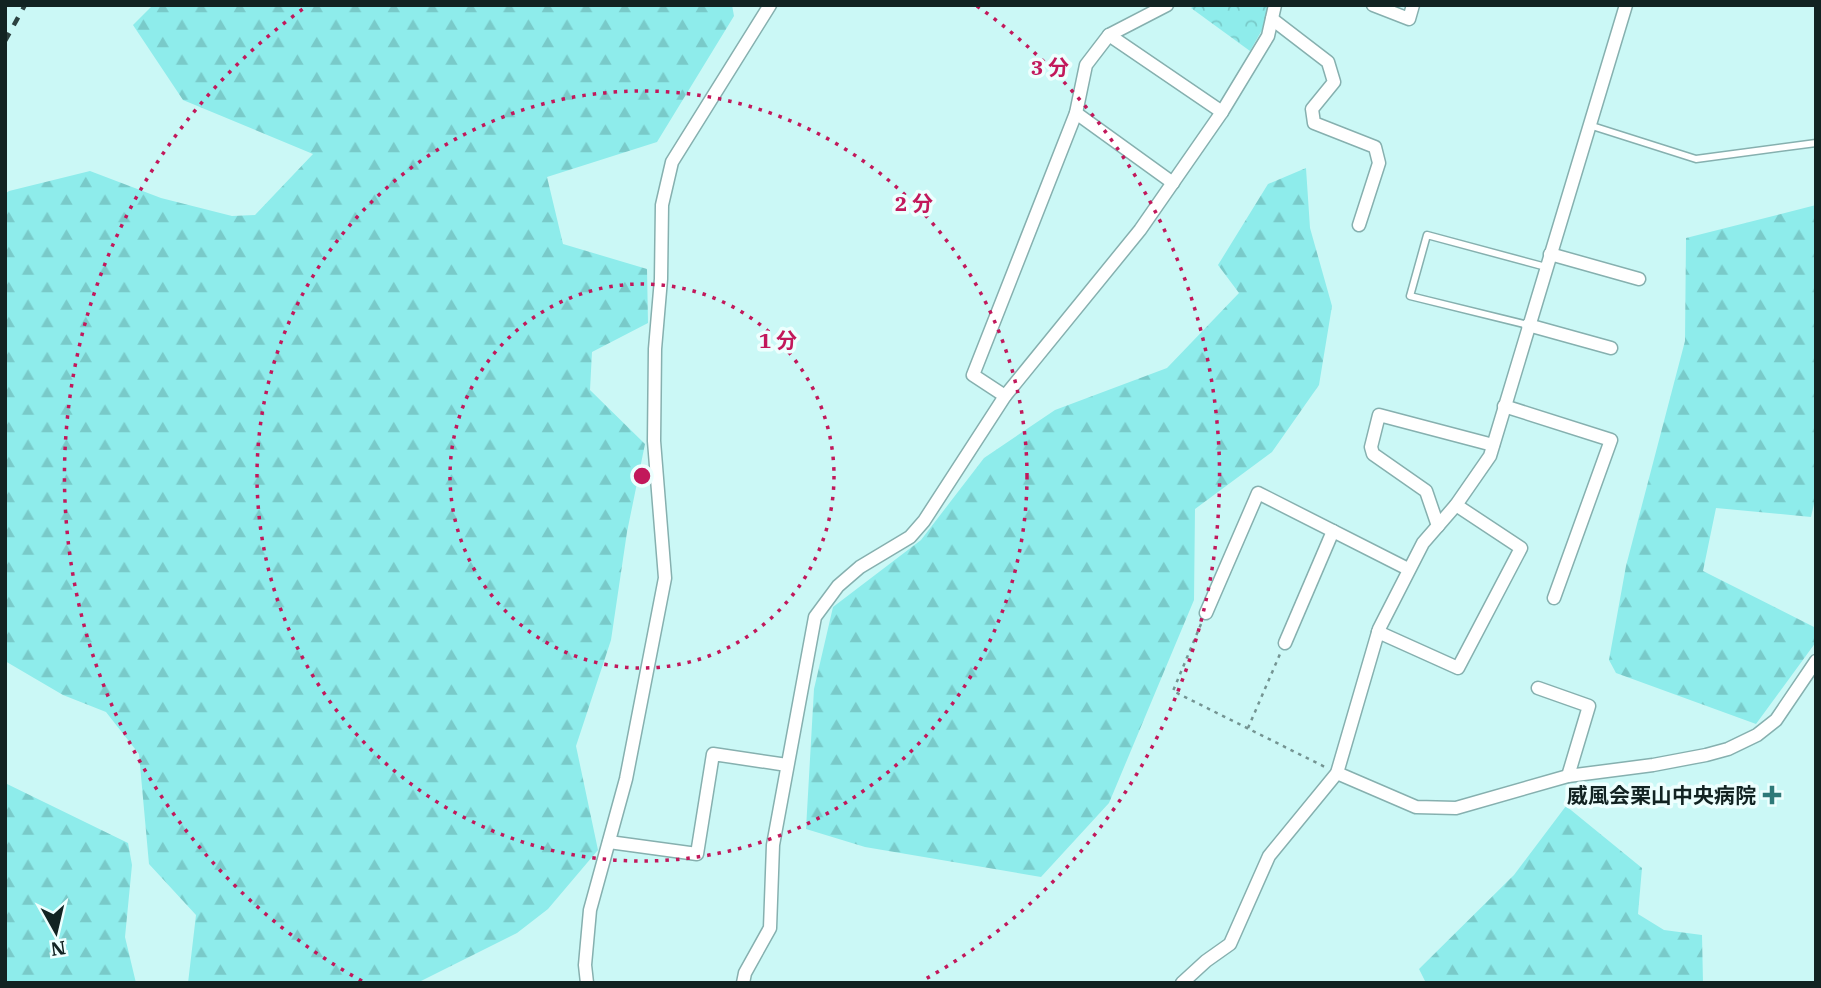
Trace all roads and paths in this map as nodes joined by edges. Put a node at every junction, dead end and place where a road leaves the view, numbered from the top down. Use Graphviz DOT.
graph roads {
  1 [pos="770,5"];
  2 [pos="1167,5"];
  3 [pos="1276,5"];
  4 [pos="1373,5"];
  5 [pos="1413,5"];
  6 [pos="1626,5"];
  7 [pos="1272,19"];
  8 [pos="1109,36"];
  9 [pos="1222,112"];
  10 [pos="1076,113"];
  11 [pos="1589,125"];
  12 [pos="1816,143"];
  13 [pos="1172,183"];
  14 [pos="1359,225"];
  15 [pos="1548,261"];
  16 [pos="1639,279"];
  17 [pos="1528,325"];
  18 [pos="1611,348"];
  19 [pos="1005,396"];
  20 [pos="1504,406"];
  21 [pos="1493,445"];
  22 [pos="1456,505"];
  23 [pos="1438,526"];
  24 [pos="1333,531"];
  25 [pos="1408,569"];
  26 [pos="1554,598"];
  27 [pos="1206,613"];
  28 [pos="1378,632"];
  29 [pos="1285,643"];
  30 [pos="1816,661"];
  31 [pos="1538,688"];
  32 [pos="1248,728"];
  33 [pos="787,765"];
  34 [pos="1338,773"];
  35 [pos="1568,776"];
  36 [pos="608,842"];
  37 [pos="587,983"];
  38 [pos="743,983"];
  39 [pos="1182,983"];
  1 -- 36 [label="street"];
  2 -- 8 [label="street"];
  3 -- 7 [label="street"];
  4 -- 5 [label="street"];
  6 -- 11 [label="street"];
  7 -- 9 [label="street"];
  7 -- 14 [label="street"];
  8 -- 9 [label="street"];
  8 -- 10 [label="street"];
  9 -- 13 [label="street"];
  10 -- 13 [label="street"];
  10 -- 19 [label="street"];
  11 -- 12 [label="lane"];
  11 -- 15 [label="street"];
  13 -- 19 [label="street"];
  15 -- 16 [label="street"];
  15 -- 17 [label="street"];
  15 -- 17 [label="lane"];
  17 -- 18 [label="street"];
  17 -- 20 [label="street"];
  19 -- 33 [label="street"];
  20 -- 21 [label="street"];
  20 -- 26 [label="street"];
  21 -- 22 [label="street"];
  21 -- 23 [label="street"];
  22 -- 23 [label="street"];
  22 -- 28 [label="street"];
  23 -- 25 [label="street"];
  24 -- 25 [label="street"];
  24 -- 27 [label="street"];
  24 -- 29 [label="street"];
  25 -- 28 [label="street"];
  27 -- 32 [label="path"];
  28 -- 34 [label="street"];
  29 -- 32 [label="path"];
  30 -- 35 [label="street"];
  31 -- 35 [label="street"];
  32 -- 34 [label="path"];
  33 -- 36 [label="street"];
  33 -- 38 [label="street"];
  34 -- 35 [label="street"];
  34 -- 39 [label="street"];
  36 -- 37 [label="street"];
}
